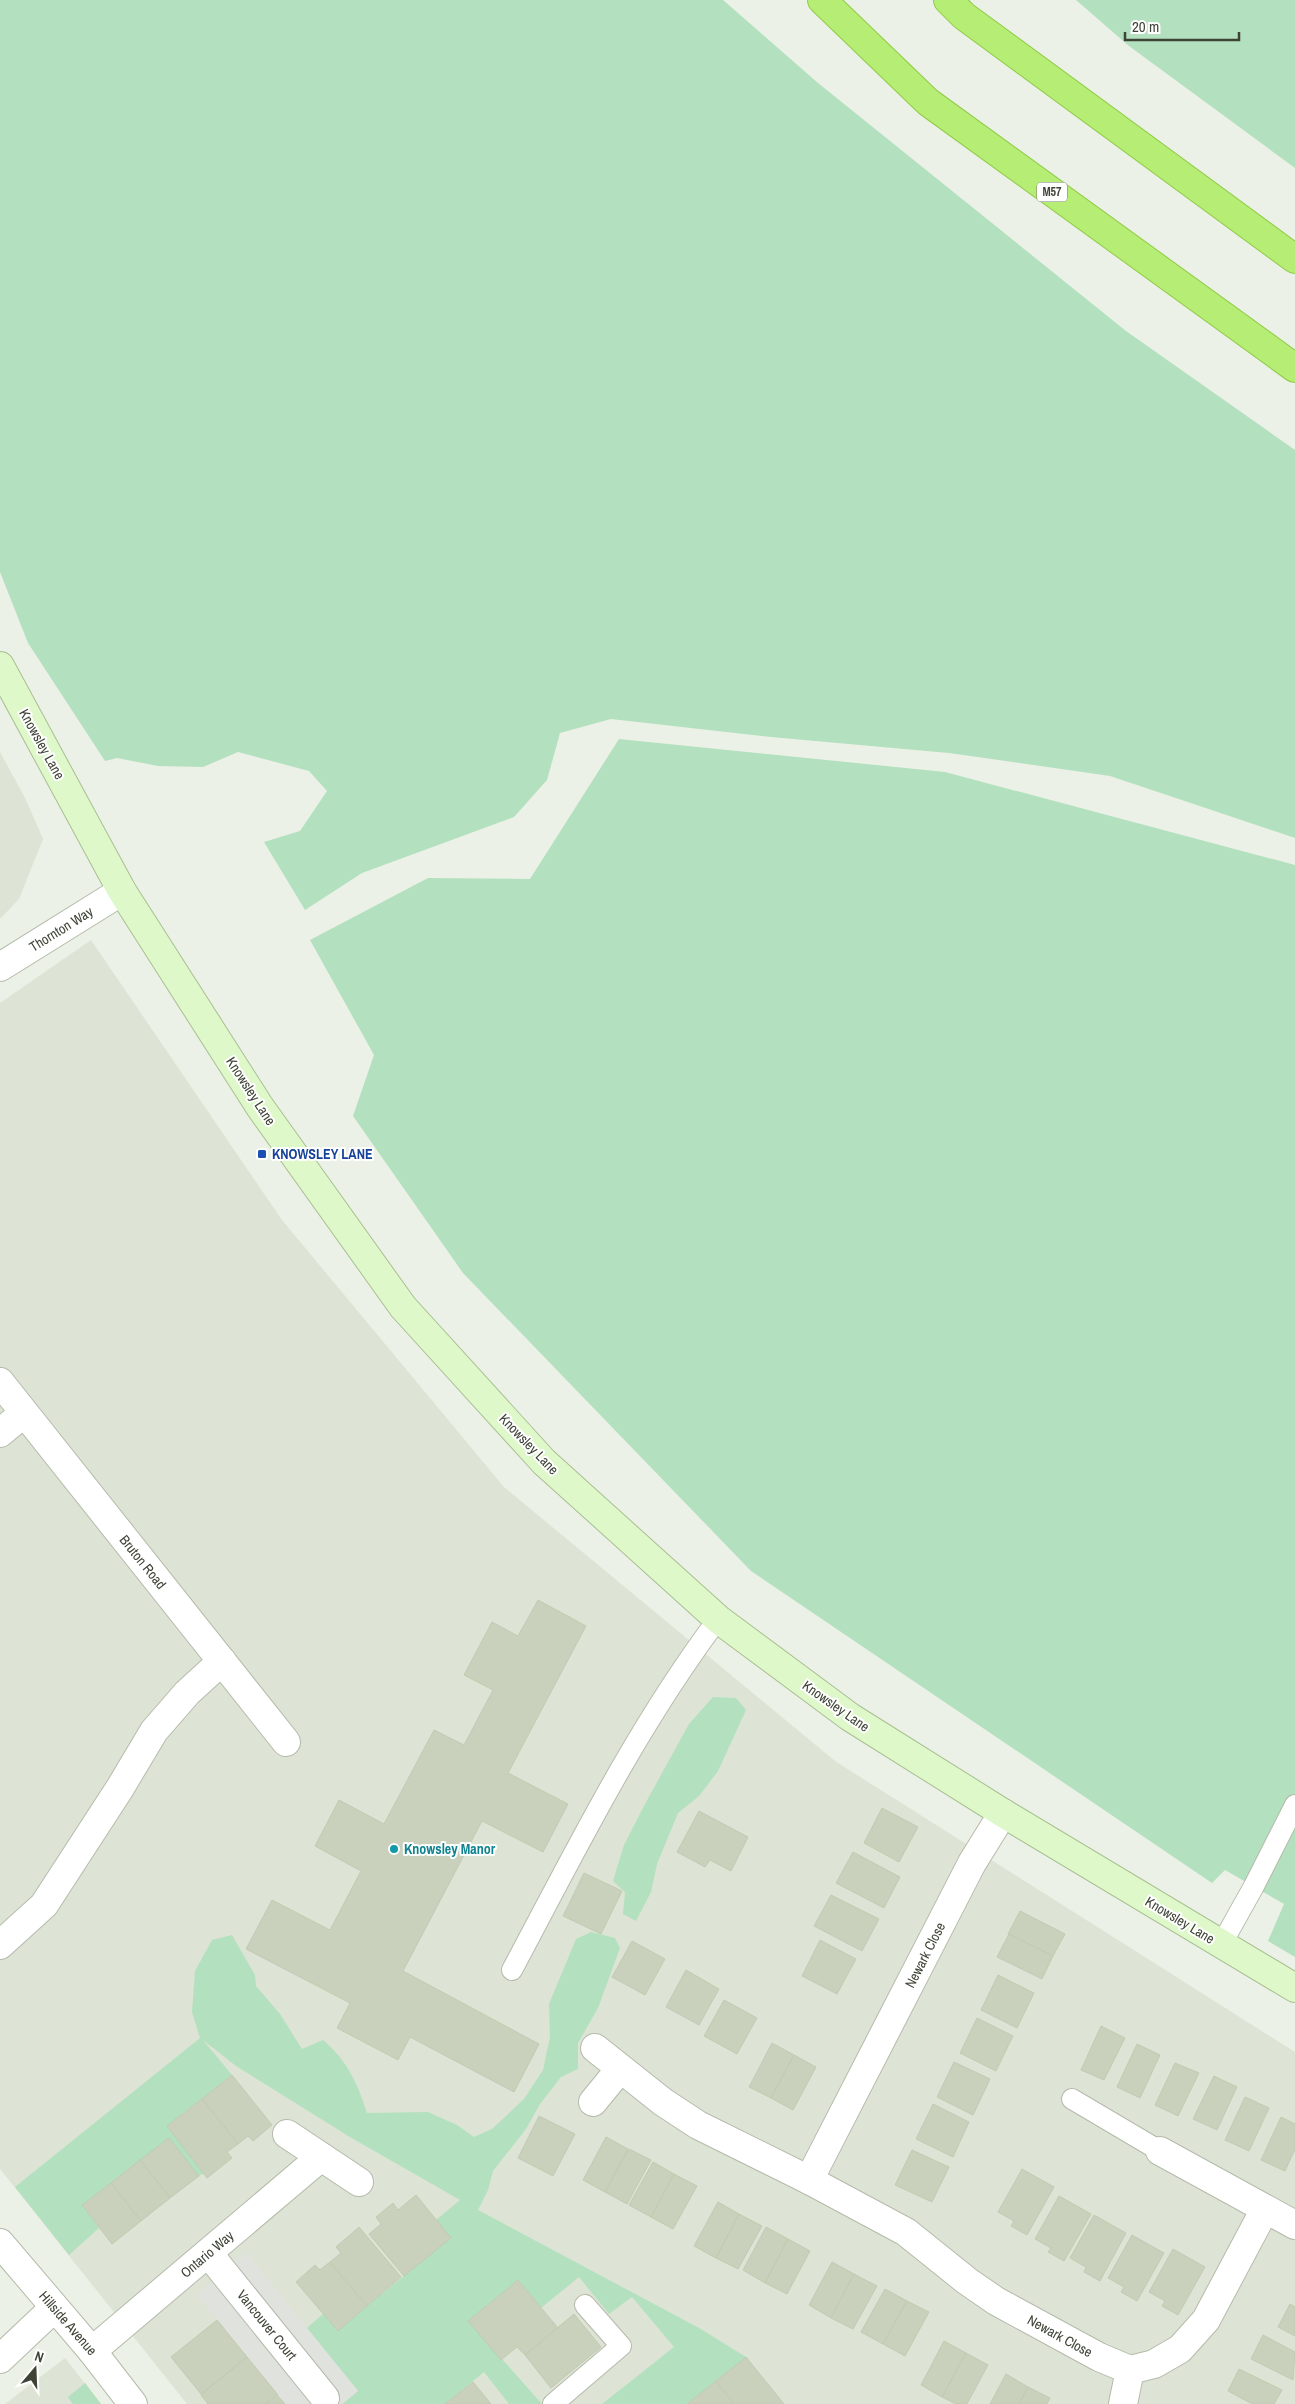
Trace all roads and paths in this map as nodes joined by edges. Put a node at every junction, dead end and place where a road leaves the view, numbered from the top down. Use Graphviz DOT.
graph roads {
  1 [pos="822,0"];
  2 [pos="948,0"];
  3 [pos="1295,259"];
  4 [pos="1295,368"];
  5 [pos="0,666"];
  6 [pos="122,891"];
  7 [pos="0,967"];
  8 [pos="0,1382"];
  9 [pos="24,1414"];
  10 [pos="0,1433"];
  11 [pos="718,1619"];
  12 [pos="222,1661"];
  13 [pos="286,1742"];
  14 [pos="1295,1805"];
  15 [pos="1003,1813"];
  16 [pos="0,1945"];
  17 [pos="1222,1945"];
  18 [pos="512,1970"];
  19 [pos="1295,1988"];
  20 [pos="595,2048"];
  21 [pos="620,2069"];
  22 [pos="1072,2099"];
  23 [pos="593,2102"];
  24 [pos="287,2134"];
  25 [pos="1160,2150"];
  26 [pos="321,2157"];
  27 [pos="809,2180"];
  28 [pos="359,2182"];
  29 [pos="1264,2208"];
  30 [pos="1295,2225"];
  31 [pos="0,2243"];
  32 [pos="208,2253"];
  33 [pos="585,2305"];
  34 [pos="54,2308"];
  35 [pos="92,2351"];
  36 [pos="0,2359"];
  37 [pos="1130,2370"];
  38 [pos="325,2398"];
  39 [pos="134,2404"];
  40 [pos="554,2404"];
  41 [pos="1123,2404"];
  1 -- 4 [label="highway, M57"];
  2 -- 3 [label="highway"];
  5 -- 6 [label="main road, Knowsley Lane"];
  6 -- 7 [label="street, Thornton Way"];
  6 -- 11 [label="main road, Knowsley Lane"];
  8 -- 9 [label="street, Bruton Road"];
  9 -- 10 [label="street"];
  9 -- 12 [label="street, Bruton Road"];
  11 -- 15 [label="main road, Knowsley Lane"];
  11 -- 18 [label="lane"];
  12 -- 13 [label="street, Bruton Road"];
  12 -- 16 [label="street"];
  14 -- 17 [label="lane"];
  15 -- 17 [label="main road, Knowsley Lane"];
  15 -- 27 [label="street, Newark Close"];
  17 -- 19 [label="main road, Knowsley Lane"];
  20 -- 21 [label="street, Newark Close"];
  21 -- 23 [label="street"];
  21 -- 27 [label="street, Newark Close"];
  22 -- 25 [label="lane"];
  24 -- 26 [label="street"];
  25 -- 29 [label="street"];
  26 -- 28 [label="street"];
  26 -- 32 [label="street, Ontario Way"];
  27 -- 37 [label="street, Newark Close"];
  29 -- 30 [label="street"];
  29 -- 37 [label="street"];
  31 -- 34 [label="street, Hillside Avenue"];
  32 -- 35 [label="street, Ontario Way"];
  32 -- 38 [label="street, Vancouver Court"];
  33 -- 40 [label="lane"];
  34 -- 35 [label="street, Hillside Avenue"];
  34 -- 36 [label="street"];
  35 -- 39 [label="street, Hillside Avenue"];
  37 -- 41 [label="street"];
}
